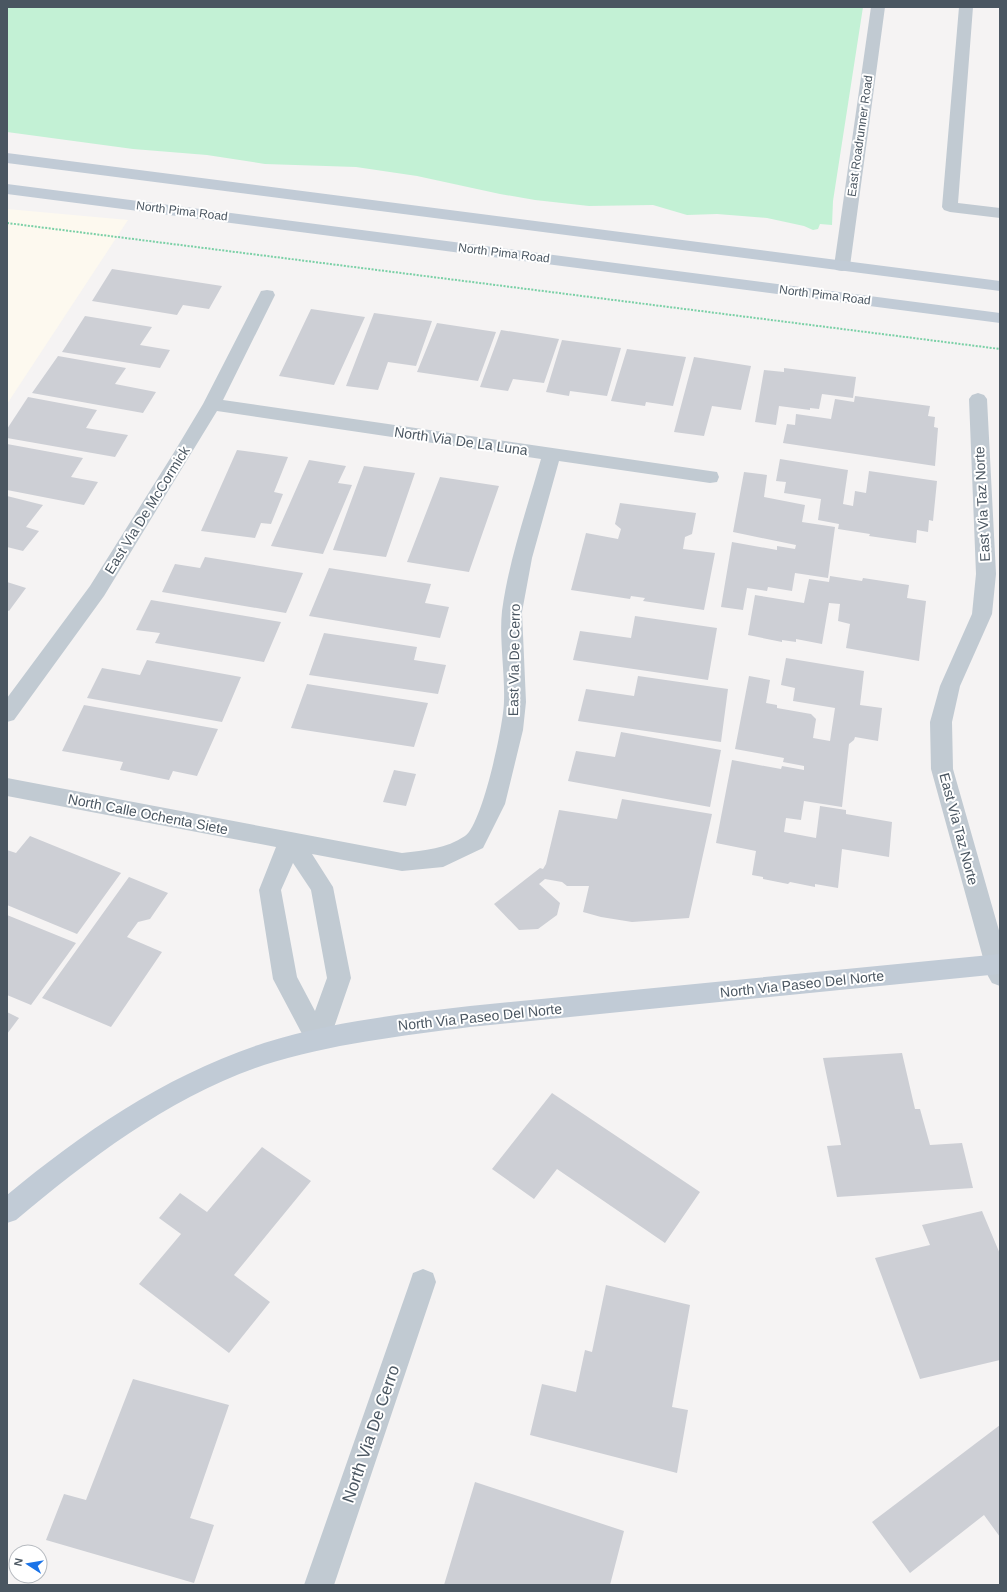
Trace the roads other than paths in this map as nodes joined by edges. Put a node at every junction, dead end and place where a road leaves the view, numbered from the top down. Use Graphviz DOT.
graph roads {
  1 [pos="878,7"];
  2 [pos="966,7"];
  3 [pos="7,158"];
  4 [pos="7,188"];
  5 [pos="1000,213"];
  6 [pos="842,266"];
  7 [pos="1000,286"];
  8 [pos="267,295"];
  9 [pos="1000,318"];
  10 [pos="978,399"];
  11 [pos="212,404"];
  12 [pos="552,454"];
  13 [pos="710,477"];
  14 [pos="7,714"];
  15 [pos="7,787"];
  16 [pos="290,841"];
  17 [pos="998,968"];
  18 [pos="318,1040"];
  19 [pos="7,1211"];
  20 [pos="423,1282"];
  21 [pos="319,1585"];
  1 -- 6 [label="street, East Roadrunner Road"];
  2 -- 5 [label="street"];
  3 -- 6 [label="main road"];
  4 -- 9 [label="main road, North Pima Road"];
  6 -- 7 [label="main road"];
  8 -- 11 [label="street, East Via De McCormick"];
  10 -- 17 [label="street, East Via Taz Norte"];
  11 -- 12 [label="street, North Via De La Luna"];
  11 -- 14 [label="street, East Via De McCormick"];
  12 -- 13 [label="street, North Via De La Luna"];
  12 -- 16 [label="street, East Via De Cerro"];
  15 -- 16 [label="street, North Calle Ochenta Siete"];
  16 -- 18 [label="street"];
  16 -- 18 [label="street"];
  17 -- 18 [label="main road, North Via Paseo Del Norte"];
  18 -- 19 [label="main road, North Via Paseo Del Norte"];
  20 -- 21 [label="street, North Via De Cerro"];
}
